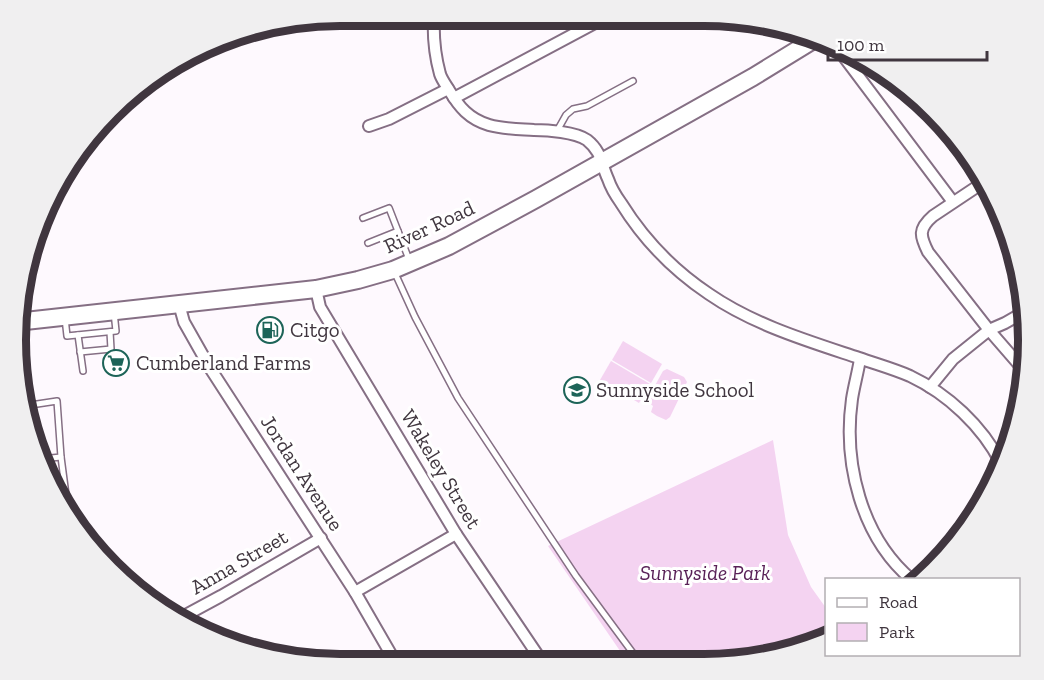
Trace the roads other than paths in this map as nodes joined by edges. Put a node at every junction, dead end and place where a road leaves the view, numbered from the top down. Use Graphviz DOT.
graph roads {
  1 [pos="434,26"];
  2 [pos="588,26"];
  3 [pos="808,43"];
  4 [pos="846,60"];
  5 [pos="633,81"];
  6 [pos="451,93"];
  7 [pos="369,126"];
  8 [pos="557,131"];
  9 [pos="602,161"];
  10 [pos="978,186"];
  11 [pos="953,202"];
  12 [pos="363,218"];
  13 [pos="398,231"];
  14 [pos="368,243"];
  15 [pos="410,263"];
  16 [pos="393,270"];
  17 [pos="316,289"];
  18 [pos="179,304"];
  19 [pos="114,311"];
  20 [pos="1018,315"];
  21 [pos="64,316"];
  22 [pos="26,321"];
  23 [pos="989,330"];
  24 [pos="110,332"];
  25 [pos="78,335"];
  26 [pos="80,352"];
  27 [pos="861,359"];
  28 [pos="1018,363"];
  29 [pos="83,371"];
  30 [pos="930,387"];
  31 [pos="33,404"];
  32 [pos="997,455"];
  33 [pos="61,457"];
  34 [pos="48,458"];
  35 [pos="65,491"];
  36 [pos="456,534"];
  37 [pos="321,537"];
  38 [pos="910,577"];
  39 [pos="355,592"];
  40 [pos="187,614"];
  41 [pos="389,654"];
  42 [pos="537,654"];
  43 [pos="634,654"];
  1 -- 6 [label="street"];
  2 -- 6 [label="street"];
  3 -- 9 [label="main road, River Road"];
  4 -- 11 [label="street"];
  5 -- 8 [label="lane"];
  6 -- 7 [label="street"];
  6 -- 8 [label="street"];
  8 -- 9 [label="street"];
  9 -- 15 [label="main road, River Road"];
  9 -- 27 [label="street"];
  10 -- 11 [label="street"];
  11 -- 23 [label="street"];
  12 -- 13 [label="lane"];
  13 -- 14 [label="lane"];
  13 -- 15 [label="lane"];
  15 -- 16 [label="main road, River Road"];
  16 -- 17 [label="main road, River Road"];
  16 -- 43 [label="lane"];
  17 -- 18 [label="main road, River Road"];
  17 -- 36 [label="street, Wakeley Street"];
  18 -- 19 [label="main road, River Road"];
  18 -- 37 [label="street, Jordan Avenue"];
  19 -- 21 [label="main road, River Road"];
  19 -- 24 [label="lane"];
  20 -- 23 [label="street"];
  21 -- 22 [label="main road, River Road"];
  21 -- 25 [label="lane"];
  23 -- 28 [label="street"];
  23 -- 30 [label="street"];
  24 -- 25 [label="lane"];
  24 -- 26 [label="lane"];
  25 -- 26 [label="lane"];
  26 -- 29 [label="lane"];
  27 -- 30 [label="street"];
  27 -- 38 [label="street"];
  30 -- 32 [label="street"];
  31 -- 33 [label="lane"];
  33 -- 34 [label="lane"];
  33 -- 35 [label="lane"];
  36 -- 39 [label="street"];
  36 -- 42 [label="street, Wakeley Street"];
  37 -- 39 [label="street, Jordan Avenue"];
  37 -- 40 [label="street, Anna Street"];
  39 -- 41 [label="street, Jordan Avenue"];
}
